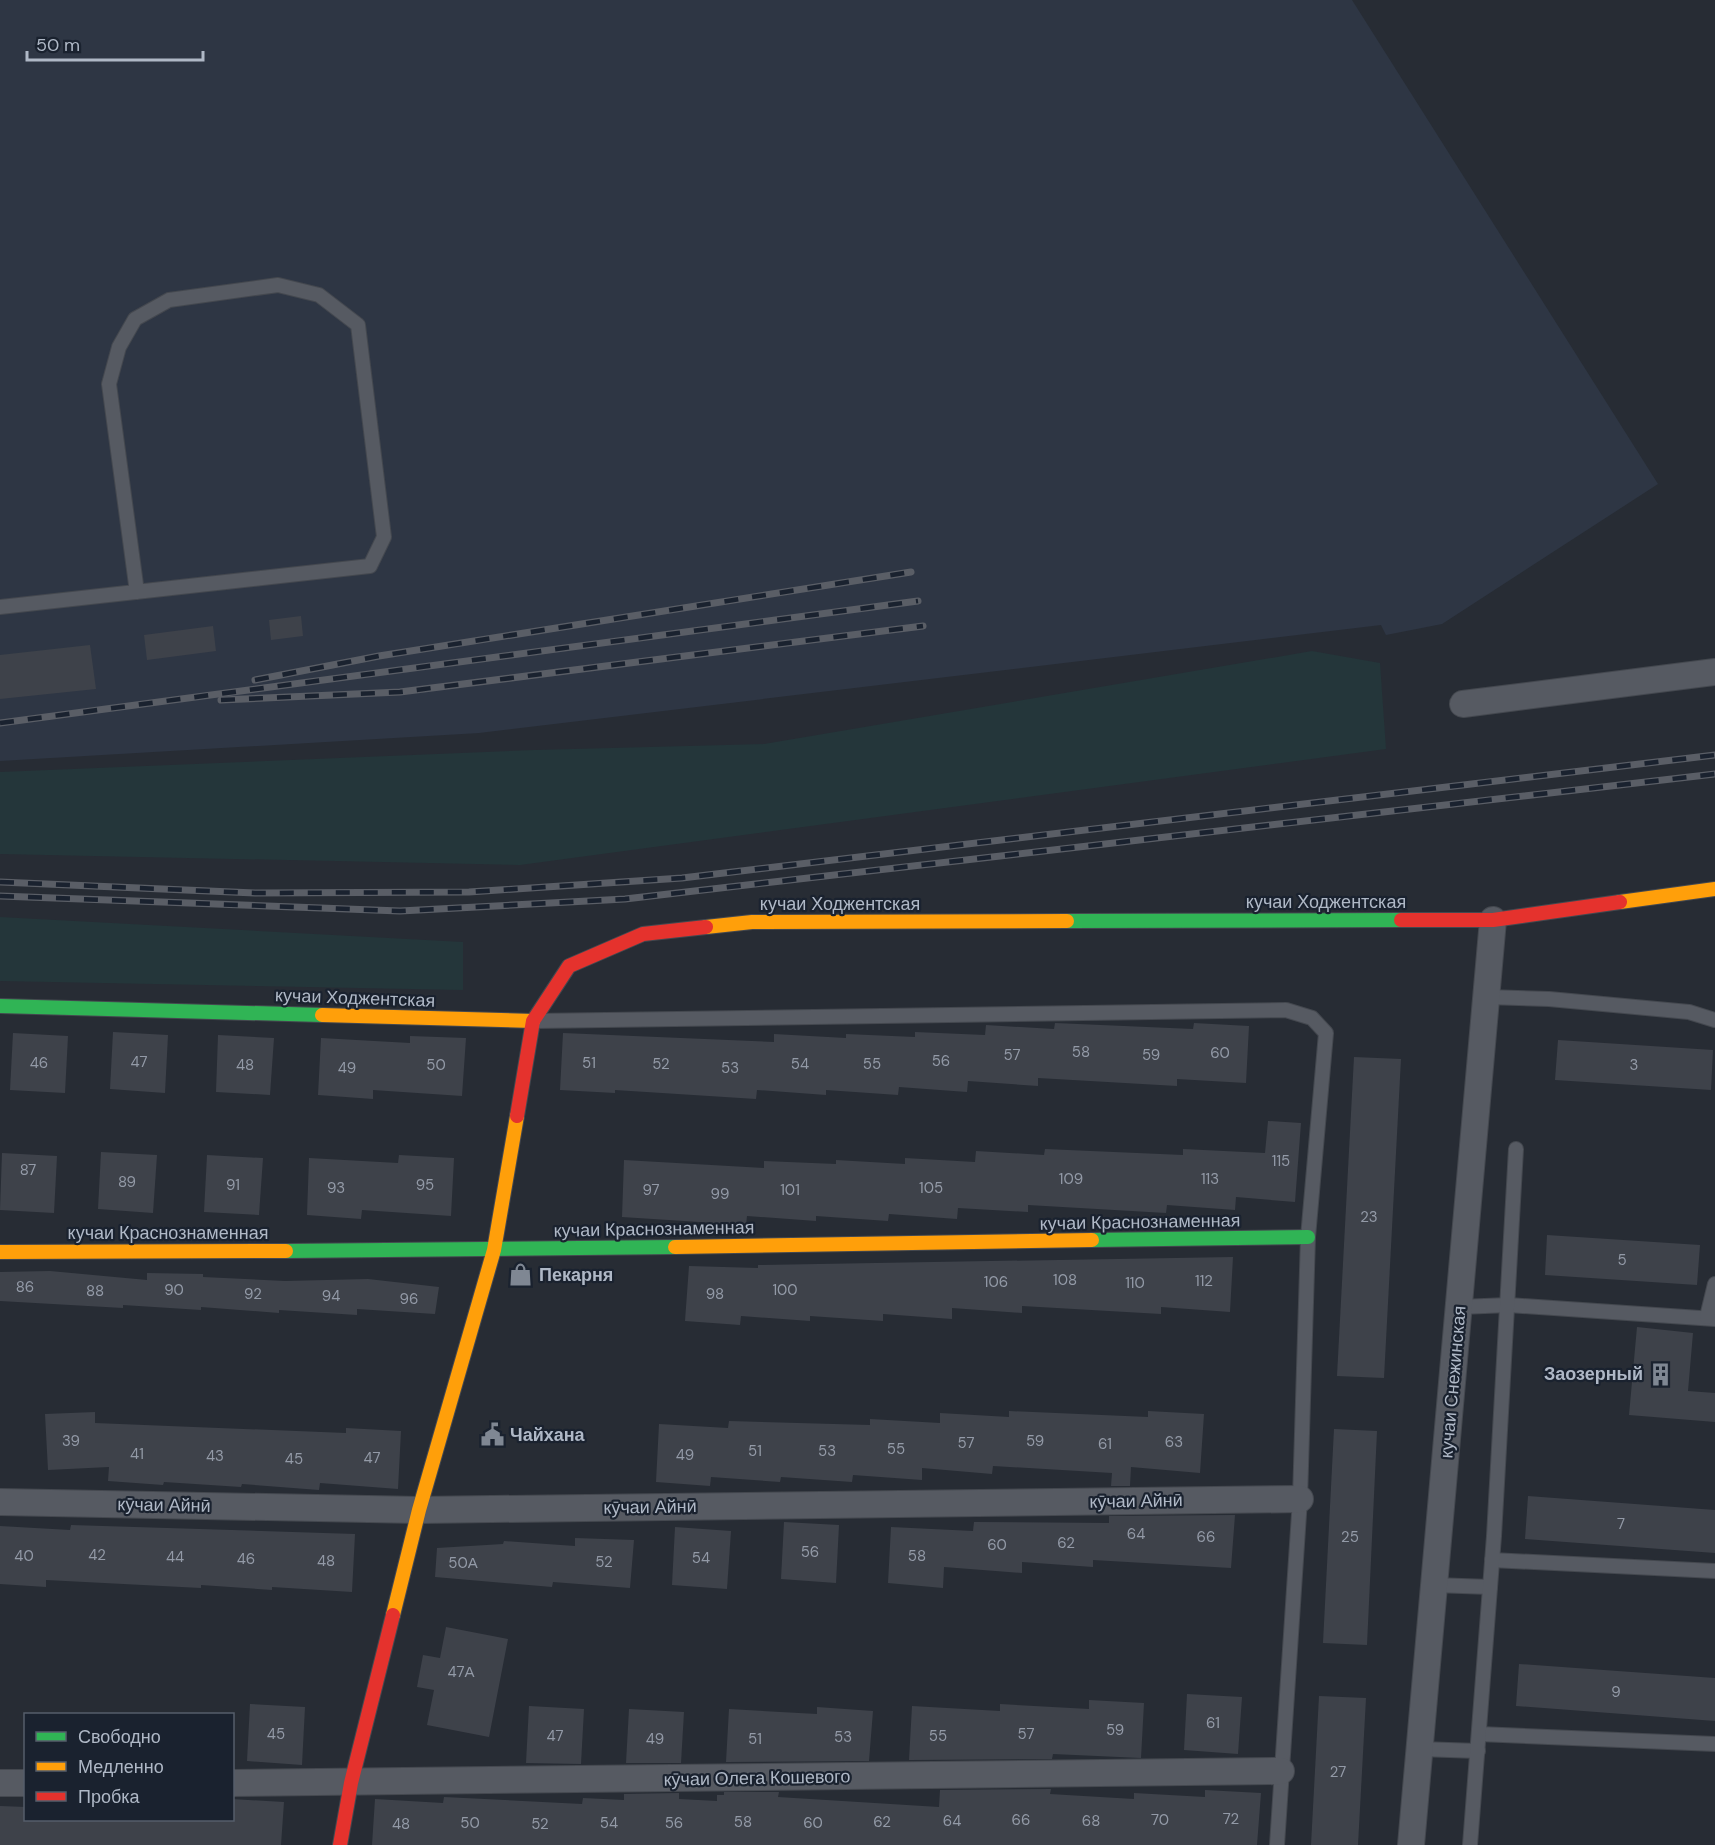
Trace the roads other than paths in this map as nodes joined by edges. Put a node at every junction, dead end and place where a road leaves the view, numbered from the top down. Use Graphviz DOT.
graph roads {
  1 [pos="137,592"];
  2 [pos="0,607"];
  3 [pos="1715,672"];
  4 [pos="1463,704"];
  5 [pos="1715,890"];
  6 [pos="1493,920"];
  7 [pos="1487,997"];
  8 [pos="0,1006"];
  9 [pos="1715,1020"];
  10 [pos="533,1021"];
  11 [pos="1516,1149"];
  12 [pos="1308,1237"];
  13 [pos="494,1250"];
  14 [pos="0,1251"];
  15 [pos="1715,1284"];
  16 [pos="1509,1305"];
  17 [pos="1460,1307"];
  18 [pos="1711,1318"];
  19 [pos="1300,1499"];
  20 [pos="0,1502"];
  21 [pos="419,1510"];
  22 [pos="1492,1560"];
  23 [pos="1715,1571"];
  24 [pos="1434,1586"];
  25 [pos="1490,1587"];
  26 [pos="1479,1734"];
  27 [pos="1715,1744"];
  28 [pos="1420,1749"];
  29 [pos="1478,1751"];
  30 [pos="1281,1771"];
  31 [pos="0,1783"];
  32 [pos="24,1783"];
  33 [pos="234,1783"];
  34 [pos="351,1783"];
  35 [pos="340,1845"];
  36 [pos="1277,1845"];
  37 [pos="1411,1845"];
  38 [pos="1470,1845"];
  1 -- 1 [label="lane"];
  1 -- 2 [label="lane"];
  3 -- 4 [label="street"];
  5 -- 6 [label="main road, кучаи Ходжентская"];
  6 -- 7 [label="street, кучаи Снежинская"];
  6 -- 10 [label="main road, кучаи Ходжентская"];
  7 -- 9 [label="lane"];
  7 -- 17 [label="street, кучаи Снежинская"];
  8 -- 10 [label="main road, кучаи Ходжентская"];
  10 -- 12 [label="lane"];
  10 -- 13 [label="main road"];
  11 -- 16 [label="lane"];
  12 -- 13 [label="main road, кучаи Краснознаменная"];
  12 -- 19 [label="lane"];
  13 -- 14 [label="main road, кучаи Краснознаменная"];
  13 -- 21 [label="main road"];
  15 -- 18 [label="lane"];
  16 -- 17 [label="lane"];
  16 -- 18 [label="lane"];
  16 -- 22 [label="lane"];
  17 -- 24 [label="street, кучаи Снежинская"];
  19 -- 21 [label="street, кӯчаи Айнӣ"];
  19 -- 30 [label="lane"];
  20 -- 21 [label="street, кӯчаи Айнӣ"];
  21 -- 34 [label="main road"];
  22 -- 23 [label="lane"];
  22 -- 25 [label="lane"];
  24 -- 25 [label="lane"];
  24 -- 28 [label="street, кучаи Снежинская"];
  25 -- 26 [label="lane"];
  26 -- 27 [label="lane"];
  26 -- 29 [label="lane"];
  28 -- 29 [label="lane"];
  28 -- 37 [label="street, кучаи Снежинская"];
  29 -- 38 [label="lane"];
  30 -- 34 [label="street, кӯчаи Олега Кошевого"];
  30 -- 36 [label="lane"];
  31 -- 32 [label="street"];
  33 -- 34 [label="street, кӯчаи Олега Кошевого"];
  34 -- 35 [label="main road"];
}
